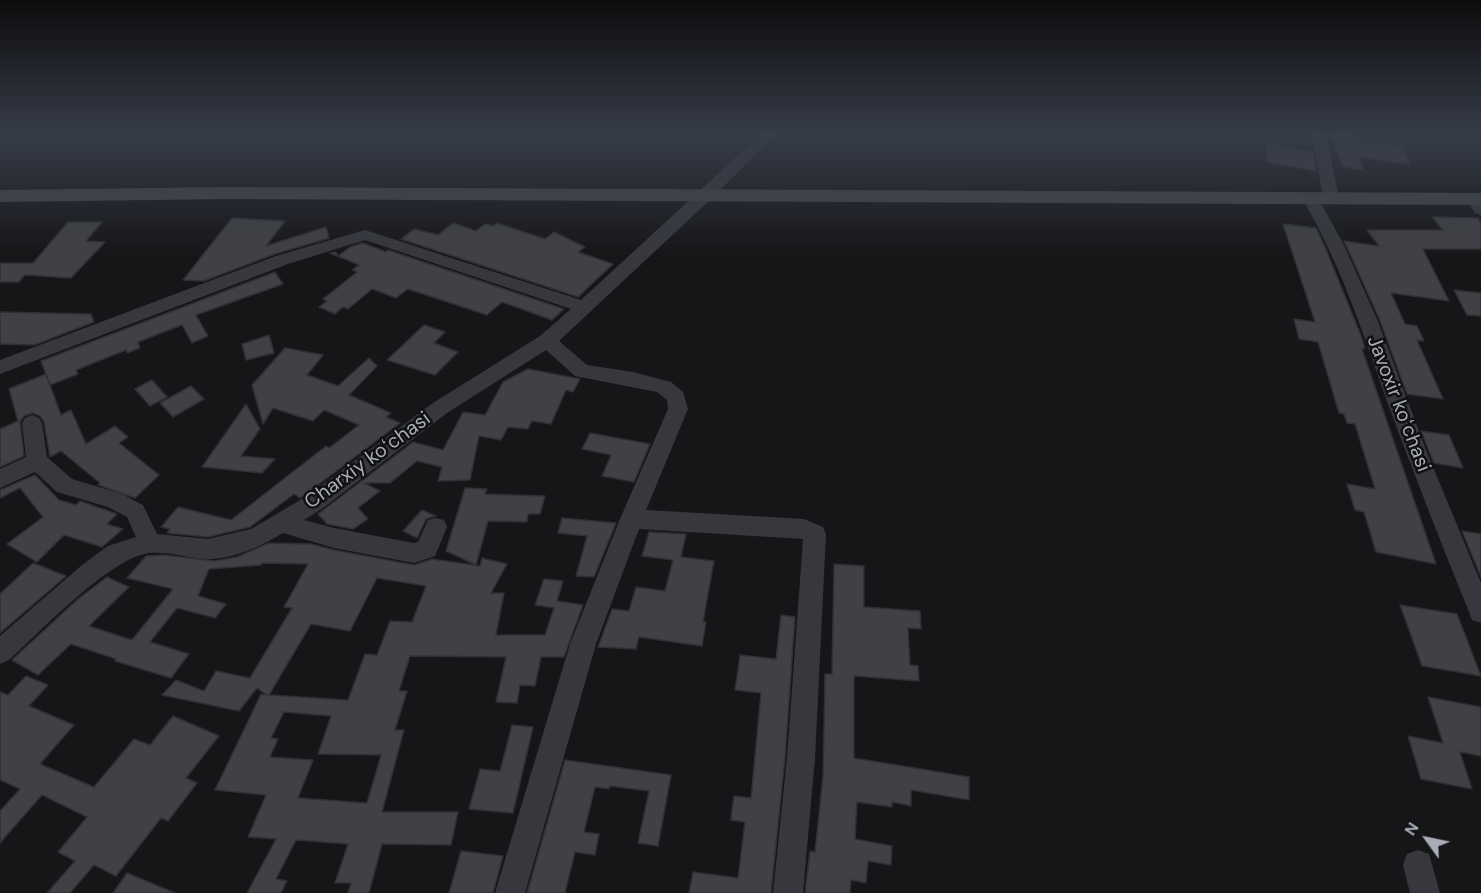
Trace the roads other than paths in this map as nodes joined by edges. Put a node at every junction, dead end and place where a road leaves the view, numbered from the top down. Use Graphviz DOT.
graph roads {
  1 [pos="727,175"];
  2 [pos="1320,175"];
  3 [pos="706,195"];
  4 [pos="0,196"];
  5 [pos="1320,198"];
  6 [pos="1479,203"];
  7 [pos="584,307"];
  8 [pos="547,341"];
  9 [pos="41,351"];
  10 [pos="0,352"];
  11 [pos="0,367"];
  12 [pos="32,423"];
  13 [pos="38,461"];
  14 [pos="0,479"];
  15 [pos="631,519"];
  16 [pos="282,524"];
  17 [pos="436,526"];
  18 [pos="150,543"];
  19 [pos="1481,612"];
  20 [pos="0,652"];
  21 [pos="510,893"];
  22 [pos="788,893"];
  1 -- 3 [label="street, Charxiy koʻchasi"];
  2 -- 5 [label="street"];
  3 -- 4 [label="main road"];
  3 -- 5 [label="main road"];
  3 -- 7 [label="street, Charxiy koʻchasi"];
  5 -- 6 [label="main road"];
  5 -- 19 [label="street, Javoxir koʻchasi"];
  7 -- 8 [label="street, Charxiy koʻchasi"];
  7 -- 9 [label="street"];
  8 -- 15 [label="street"];
  8 -- 16 [label="street, Charxiy koʻchasi"];
  9 -- 10 [label="street"];
  9 -- 11 [label="street"];
  12 -- 13 [label="street"];
  13 -- 14 [label="street"];
  13 -- 18 [label="street"];
  15 -- 21 [label="street"];
  15 -- 22 [label="street"];
  16 -- 17 [label="street"];
  16 -- 18 [label="street, Charxiy koʻchasi"];
  18 -- 20 [label="street, Charxiy koʻchasi"];
}
